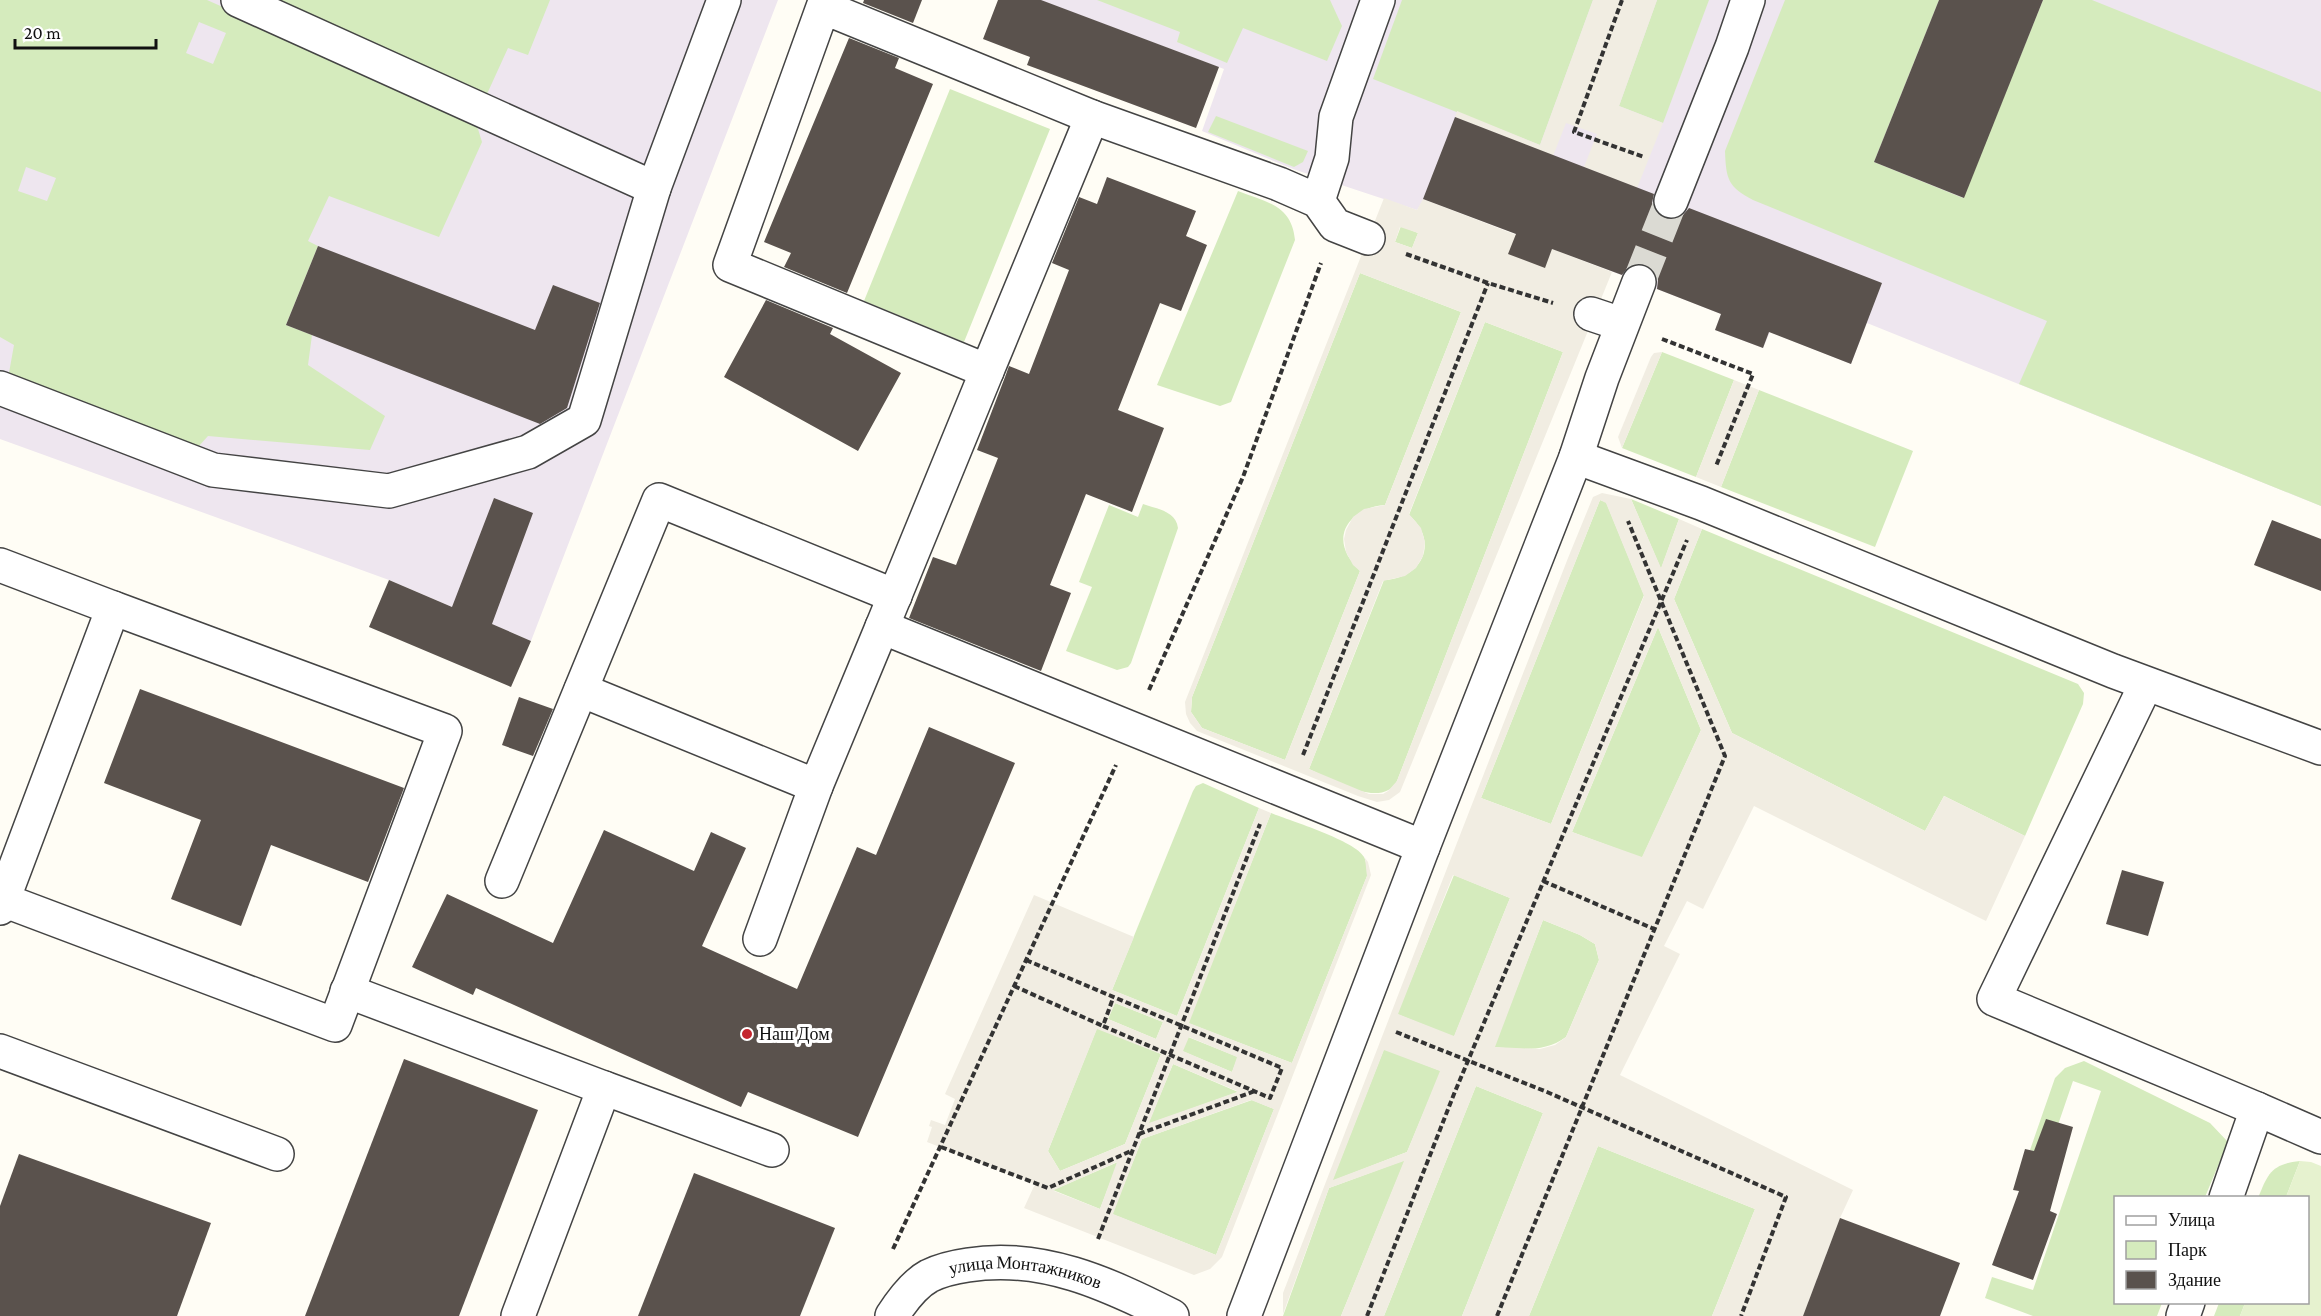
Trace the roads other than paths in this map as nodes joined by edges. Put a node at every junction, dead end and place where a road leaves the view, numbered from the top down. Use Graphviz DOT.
graph roads {
  1 [pos="238,0"];
  2 [pos="724,0"];
  3 [pos="1378,0"];
  4 [pos="1748,0"];
  5 [pos="1092,117"];
  6 [pos="654,188"];
  7 [pos="1671,201"];
  8 [pos="1327,213"];
  9 [pos="1368,238"];
  10 [pos="1639,282"];
  11 [pos="1591,314"];
  12 [pos="1622,324"];
  13 [pos="987,371"];
  14 [pos="0,388"];
  15 [pos="1576,457"];
  16 [pos="0,565"];
  17 [pos="895,596"];
  18 [pos="113,608"];
  19 [pos="882,627"];
  20 [pos="2146,684"];
  21 [pos="581,690"];
  22 [pos="2321,748"];
  23 [pos="816,786"];
  24 [pos="1423,847"];
  25 [pos="502,881"];
  26 [pos="2,904"];
  27 [pos="759,939"];
  28 [pos="347,991"];
  29 [pos="0,1051"];
  30 [pos="604,1088"];
  31 [pos="2257,1109"];
  32 [pos="2321,1137"];
  33 [pos="772,1150"];
  34 [pos="277,1154"];
  35 [pos="2226,1196"];
  36 [pos="518,1316"];
  37 [pos="892,1316"];
  38 [pos="1173,1316"];
  39 [pos="1244,1316"];
  1 -- 6 [label="street"];
  2 -- 6 [label="street"];
  3 -- 8 [label="street"];
  4 -- 7 [label="street"];
  5 -- 8 [label="street"];
  5 -- 13 [label="street"];
  5 -- 13 [label="street"];
  6 -- 14 [label="street"];
  8 -- 9 [label="street"];
  10 -- 12 [label="street"];
  11 -- 12 [label="street"];
  12 -- 15 [label="street"];
  13 -- 17 [label="street"];
  15 -- 20 [label="street"];
  15 -- 24 [label="street"];
  16 -- 18 [label="street"];
  17 -- 19 [label="street"];
  17 -- 21 [label="street"];
  18 -- 26 [label="street"];
  18 -- 28 [label="street"];
  19 -- 23 [label="street"];
  19 -- 24 [label="street"];
  20 -- 22 [label="street"];
  20 -- 31 [label="street"];
  21 -- 23 [label="street"];
  21 -- 25 [label="street"];
  23 -- 27 [label="street"];
  24 -- 39 [label="street"];
  26 -- 28 [label="street"];
  28 -- 30 [label="street"];
  29 -- 34 [label="street"];
  30 -- 33 [label="street"];
  30 -- 36 [label="street"];
  31 -- 32 [label="street"];
  31 -- 35 [label="street"];
  37 -- 38 [label="street, улица Монтажников"];
}
